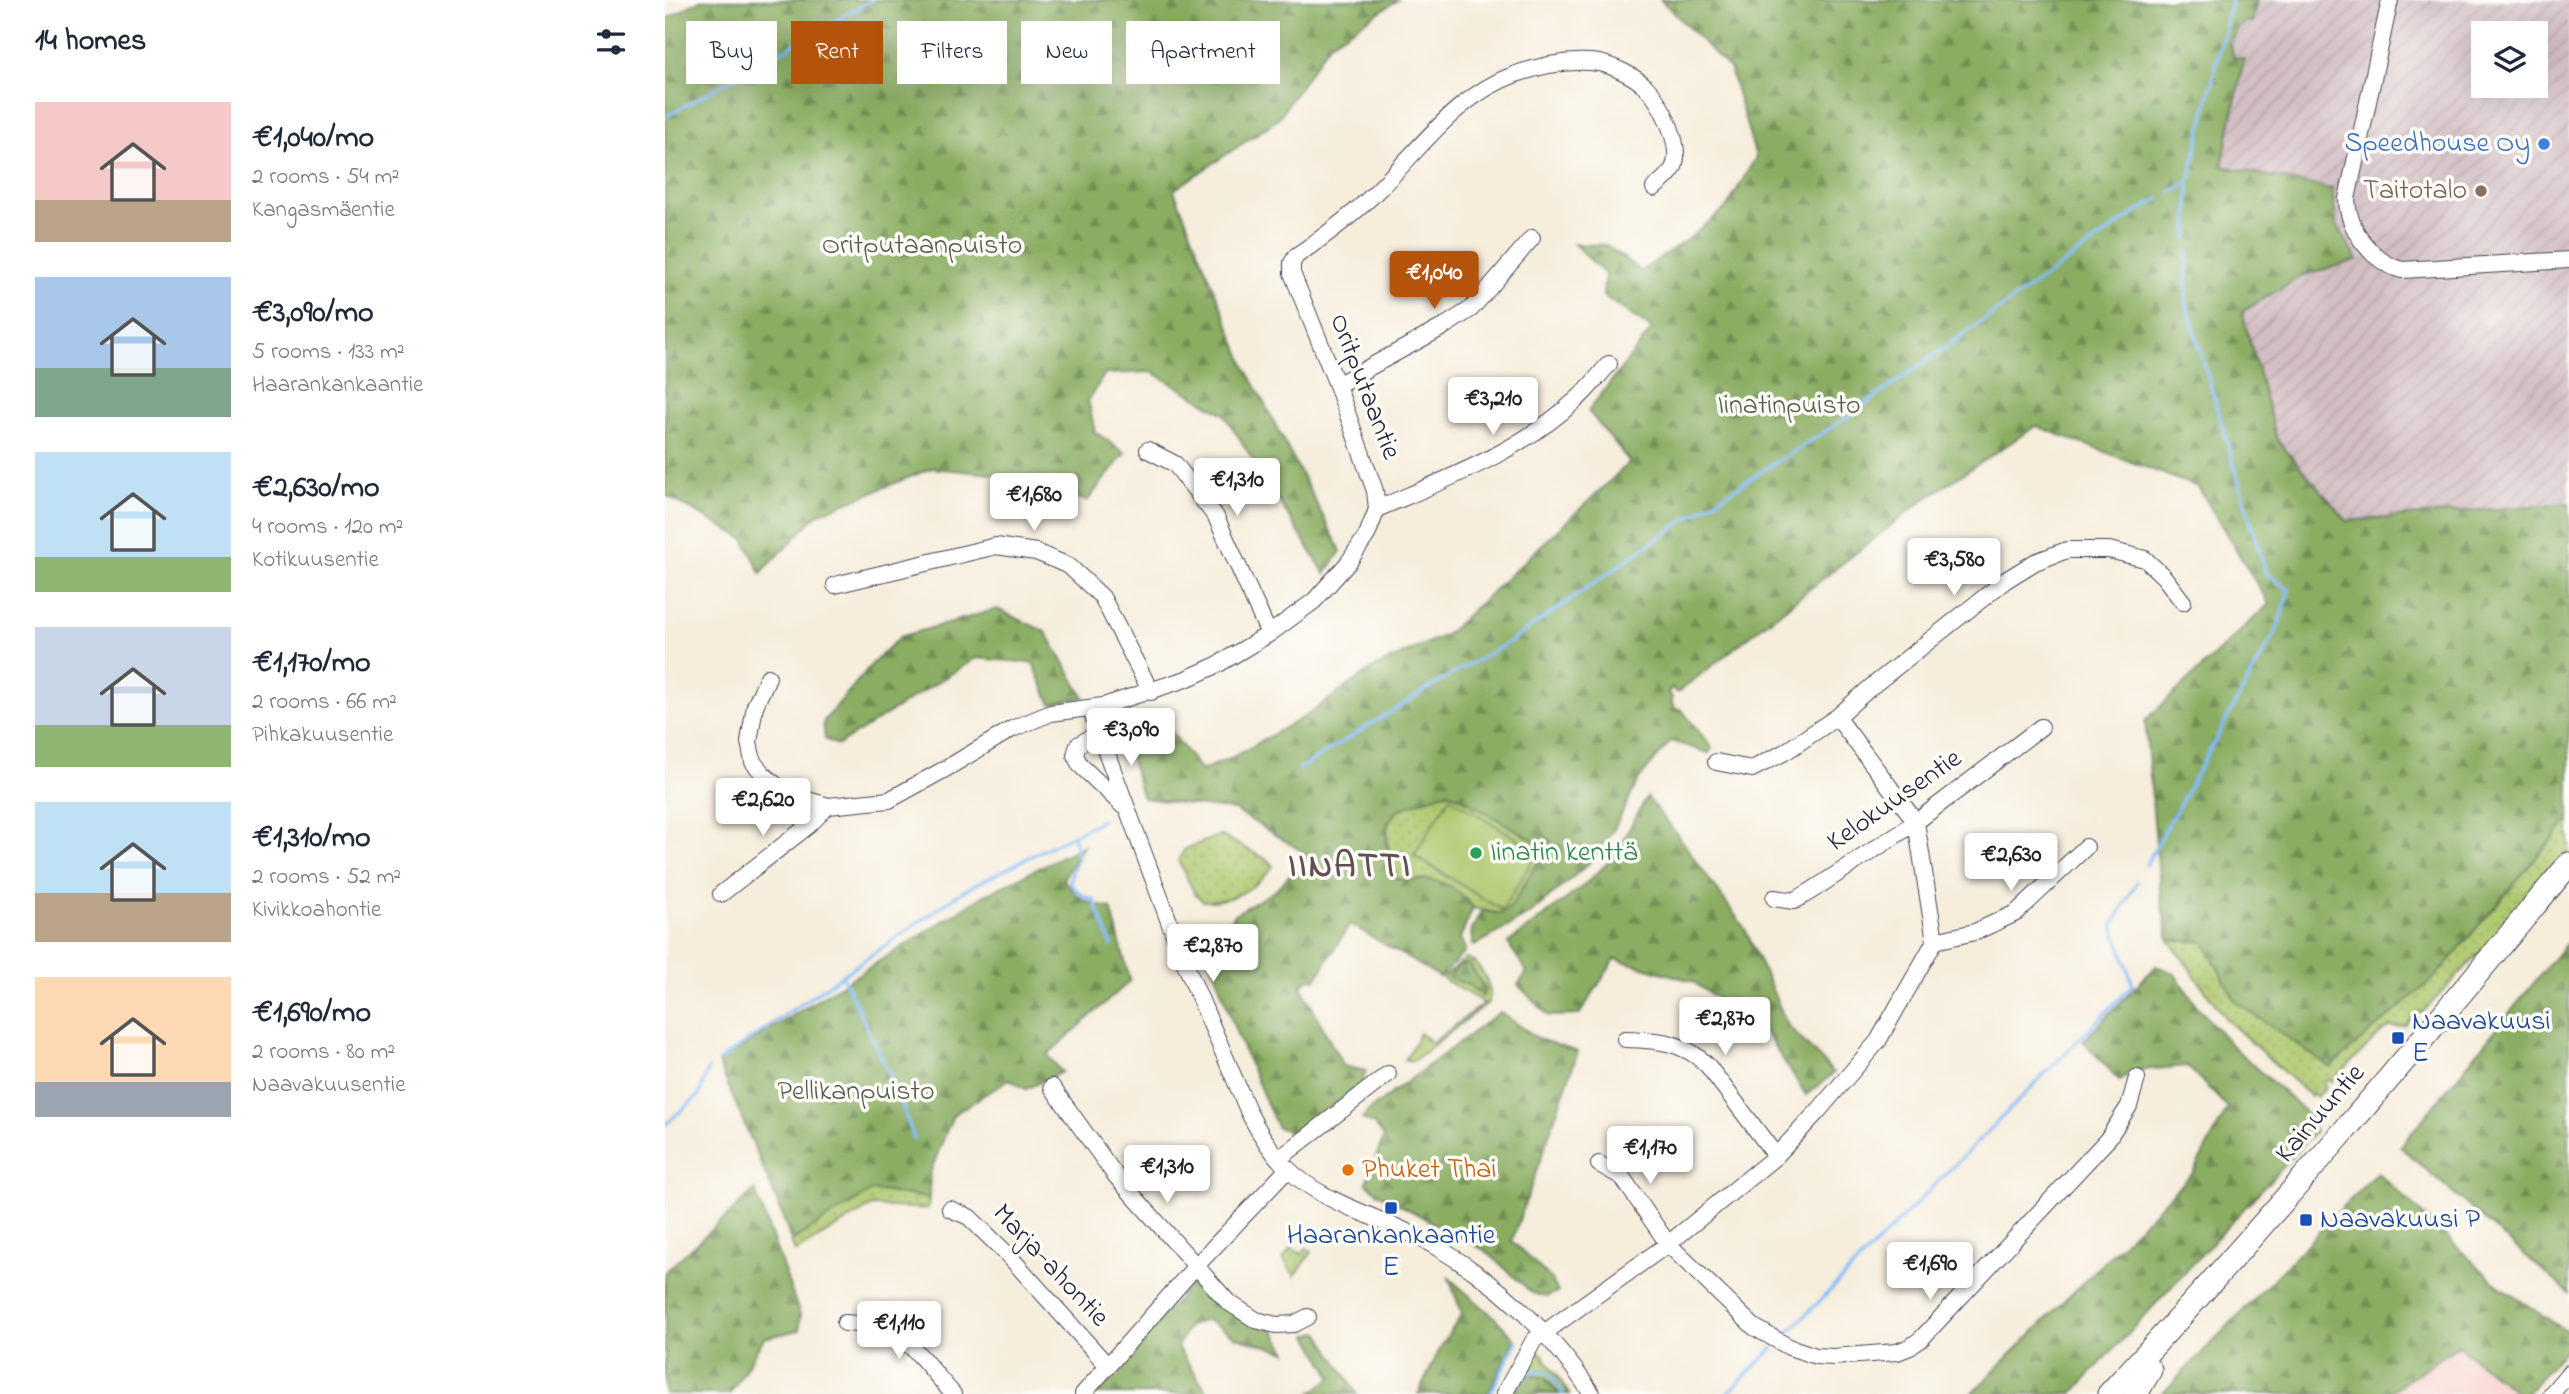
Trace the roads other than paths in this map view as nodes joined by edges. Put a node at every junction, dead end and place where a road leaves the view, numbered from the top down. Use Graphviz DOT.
graph roads {
  1 [pos="2390,0"];
  2 [pos="1654,188"];
  3 [pos="1532,238"];
  4 [pos="2569,260"];
  5 [pos="1609,364"];
  6 [pos="1337,385"];
  7 [pos="1148,450"];
  8 [pos="1377,509"];
  9 [pos="835,585"];
  10 [pos="2183,602"];
  11 [pos="1269,634"];
  12 [pos="768,677"];
  13 [pos="1151,692"];
  14 [pos="1090,708"];
  15 [pos="1837,717"];
  16 [pos="2041,727"];
  17 [pos="1101,740"];
  18 [pos="1716,762"];
  19 [pos="828,806"];
  20 [pos="1126,808"];
  21 [pos="1916,822"];
  22 [pos="2085,846"];
  23 [pos="2569,864"];
  24 [pos="2569,884"];
  25 [pos="721,894"];
  26 [pos="1774,898"];
  27 [pos="1935,941"];
  28 [pos="1625,1039"];
  29 [pos="1388,1074"];
  30 [pos="2137,1078"];
  31 [pos="1052,1087"];
  32 [pos="1776,1156"];
  33 [pos="1284,1164"];
  34 [pos="1599,1164"];
  35 [pos="950,1209"];
  36 [pos="1668,1244"];
  37 [pos="1195,1267"];
  38 [pos="1308,1317"];
  39 [pos="845,1323"];
  40 [pos="1544,1333"];
  41 [pos="1107,1365"];
  42 [pos="2145,1366"];
  43 [pos="2569,1373"];
  44 [pos="953,1394"];
  45 [pos="1083,1394"];
  46 [pos="1504,1394"];
  47 [pos="1592,1394"];
  48 [pos="2096,1394"];
  49 [pos="2109,1394"];
  50 [pos="2130,1394"];
  51 [pos="2136,1394"];
  52 [pos="2551,1394"];
  1 -- 4 [label="street"];
  2 -- 6 [label="street, Oritputaantie"];
  3 -- 6 [label="street"];
  5 -- 8 [label="street"];
  6 -- 8 [label="street, Oritputaantie"];
  7 -- 11 [label="street"];
  8 -- 11 [label="street"];
  9 -- 13 [label="street"];
  10 -- 15 [label="street"];
  11 -- 13 [label="street"];
  12 -- 19 [label="street"];
  13 -- 14 [label="street"];
  14 -- 17 [label="street"];
  14 -- 19 [label="street"];
  15 -- 18 [label="street"];
  15 -- 21 [label="street"];
  16 -- 21 [label="street, Kelokuusentie"];
  17 -- 20 [label="street"];
  17 -- 20 [label="street"];
  19 -- 25 [label="street"];
  20 -- 33 [label="street"];
  21 -- 26 [label="street, Kelokuusentie"];
  21 -- 27 [label="street"];
  22 -- 27 [label="street"];
  23 -- 42 [label="highway, Kainuuntie"];
  24 -- 42 [label="highway, Kainuuntie"];
  27 -- 32 [label="street"];
  28 -- 32 [label="street"];
  29 -- 33 [label="street"];
  30 -- 36 [label="street"];
  31 -- 37 [label="street"];
  32 -- 36 [label="street"];
  33 -- 37 [label="street"];
  33 -- 40 [label="street"];
  34 -- 36 [label="street"];
  35 -- 41 [label="street, Marja-ahontie"];
  36 -- 40 [label="street"];
  37 -- 38 [label="street"];
  37 -- 41 [label="street"];
  39 -- 44 [label="street"];
  40 -- 46 [label="street"];
  40 -- 47 [label="street"];
  41 -- 45 [label="street"];
  42 -- 48 [label="highway"];
  42 -- 49 [label="highway, Kainuuntie"];
  42 -- 50 [label="highway, Kainuuntie"];
  42 -- 51 [label="highway"];
  43 -- 52 [label="street"];
}
